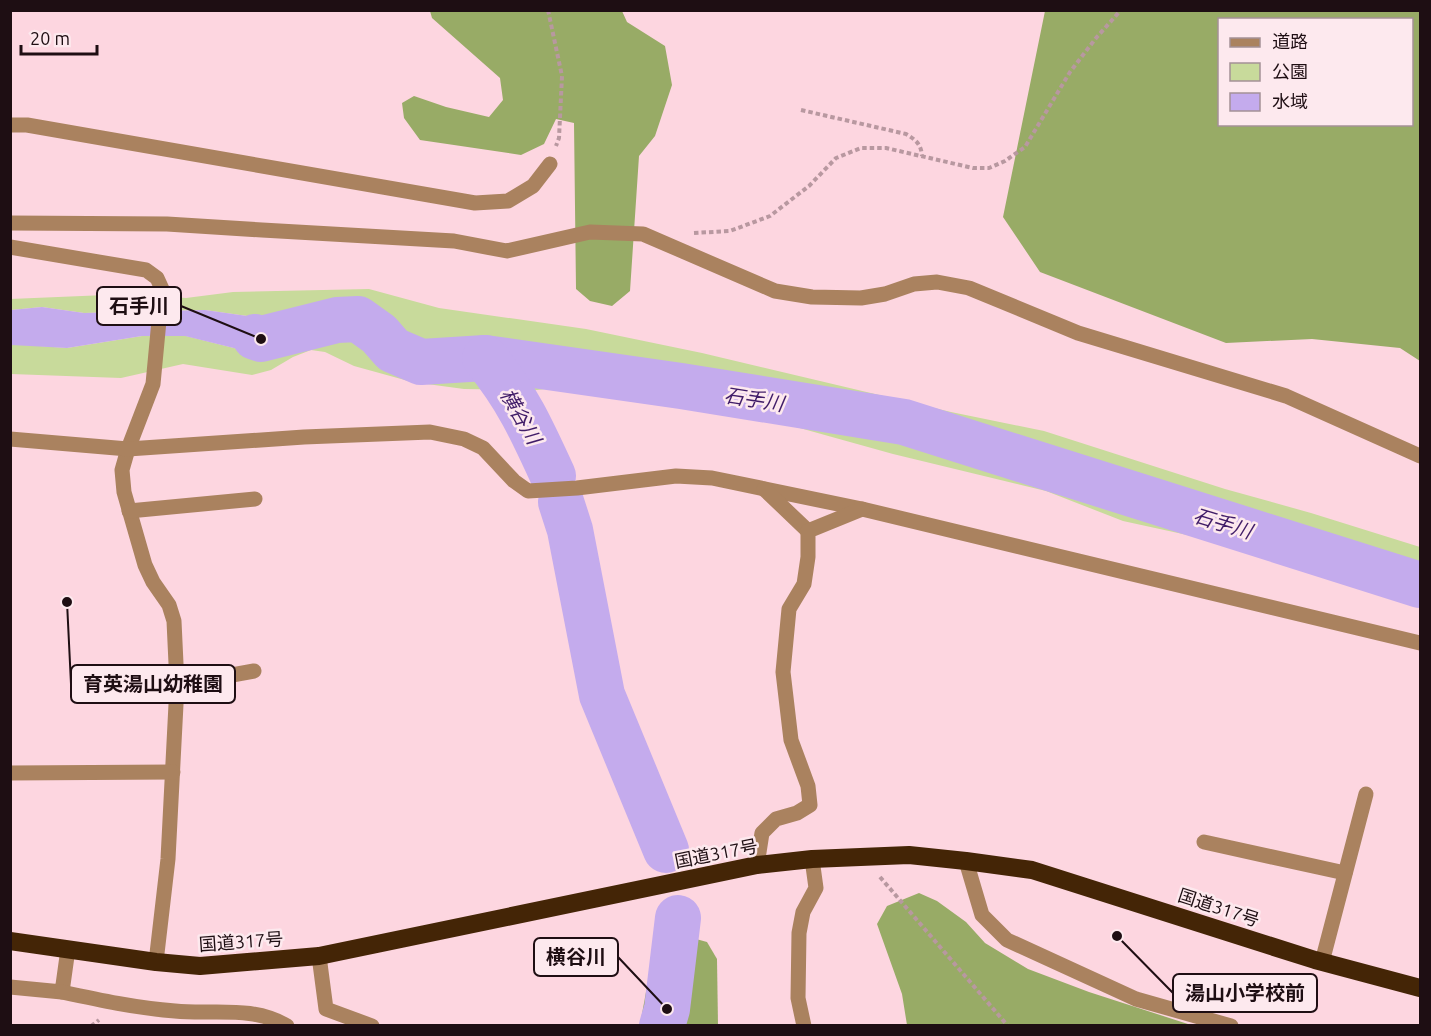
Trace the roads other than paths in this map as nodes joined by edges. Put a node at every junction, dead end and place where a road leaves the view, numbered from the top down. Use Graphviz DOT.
graph roads {
  1 [pos="10,125"];
  2 [pos="550,164"];
  3 [pos="10,223"];
  4 [pos="10,247"];
  5 [pos="10,439"];
  6 [pos="128,449"];
  7 [pos="1420,456"];
  8 [pos="764,488"];
  9 [pos="255,499"];
  10 [pos="862,509"];
  11 [pos="129,511"];
  12 [pos="808,531"];
  13 [pos="1420,643"];
  14 [pos="254,671"];
  15 [pos="177,685"];
  16 [pos="172,772"];
  17 [pos="10,773"];
  18 [pos="1366,794"];
  19 [pos="1204,842"];
  20 [pos="812,859"];
  21 [pos="966,861"];
  22 [pos="757,865"];
  23 [pos="1345,873"];
  24 [pos="10,941"];
  25 [pos="68,949"];
  26 [pos="319,956"];
  27 [pos="156,962"];
  28 [pos="1322,962"];
  29 [pos="10,987"];
  30 [pos="1420,988"];
  31 [pos="62,992"];
  32 [pos="287,1026"];
  33 [pos="372,1026"];
  34 [pos="804,1026"];
  35 [pos="1231,1026"];
  1 -- 2 [label="street"];
  3 -- 7 [label="street"];
  4 -- 6 [label="street"];
  5 -- 6 [label="street"];
  6 -- 8 [label="street"];
  6 -- 11 [label="street"];
  8 -- 10 [label="street"];
  8 -- 12 [label="street"];
  9 -- 11 [label="street"];
  10 -- 12 [label="street"];
  10 -- 13 [label="street"];
  11 -- 15 [label="street"];
  12 -- 22 [label="street"];
  14 -- 15 [label="street"];
  15 -- 16 [label="street"];
  16 -- 17 [label="street"];
  16 -- 27 [label="street"];
  18 -- 23 [label="street"];
  19 -- 23 [label="street"];
  20 -- 21 [label="highway, 国道317号"];
  20 -- 22 [label="highway, 国道317号"];
  20 -- 34 [label="street"];
  21 -- 28 [label="highway, 国道317号"];
  21 -- 35 [label="street"];
  22 -- 26 [label="highway, 国道317号"];
  23 -- 28 [label="street"];
  24 -- 25 [label="highway, 国道317号"];
  25 -- 27 [label="highway, 国道317号"];
  25 -- 31 [label="street"];
  26 -- 27 [label="highway, 国道317号"];
  26 -- 33 [label="street"];
  28 -- 30 [label="highway, 国道317号"];
  29 -- 31 [label="street"];
  31 -- 32 [label="street"];
}
